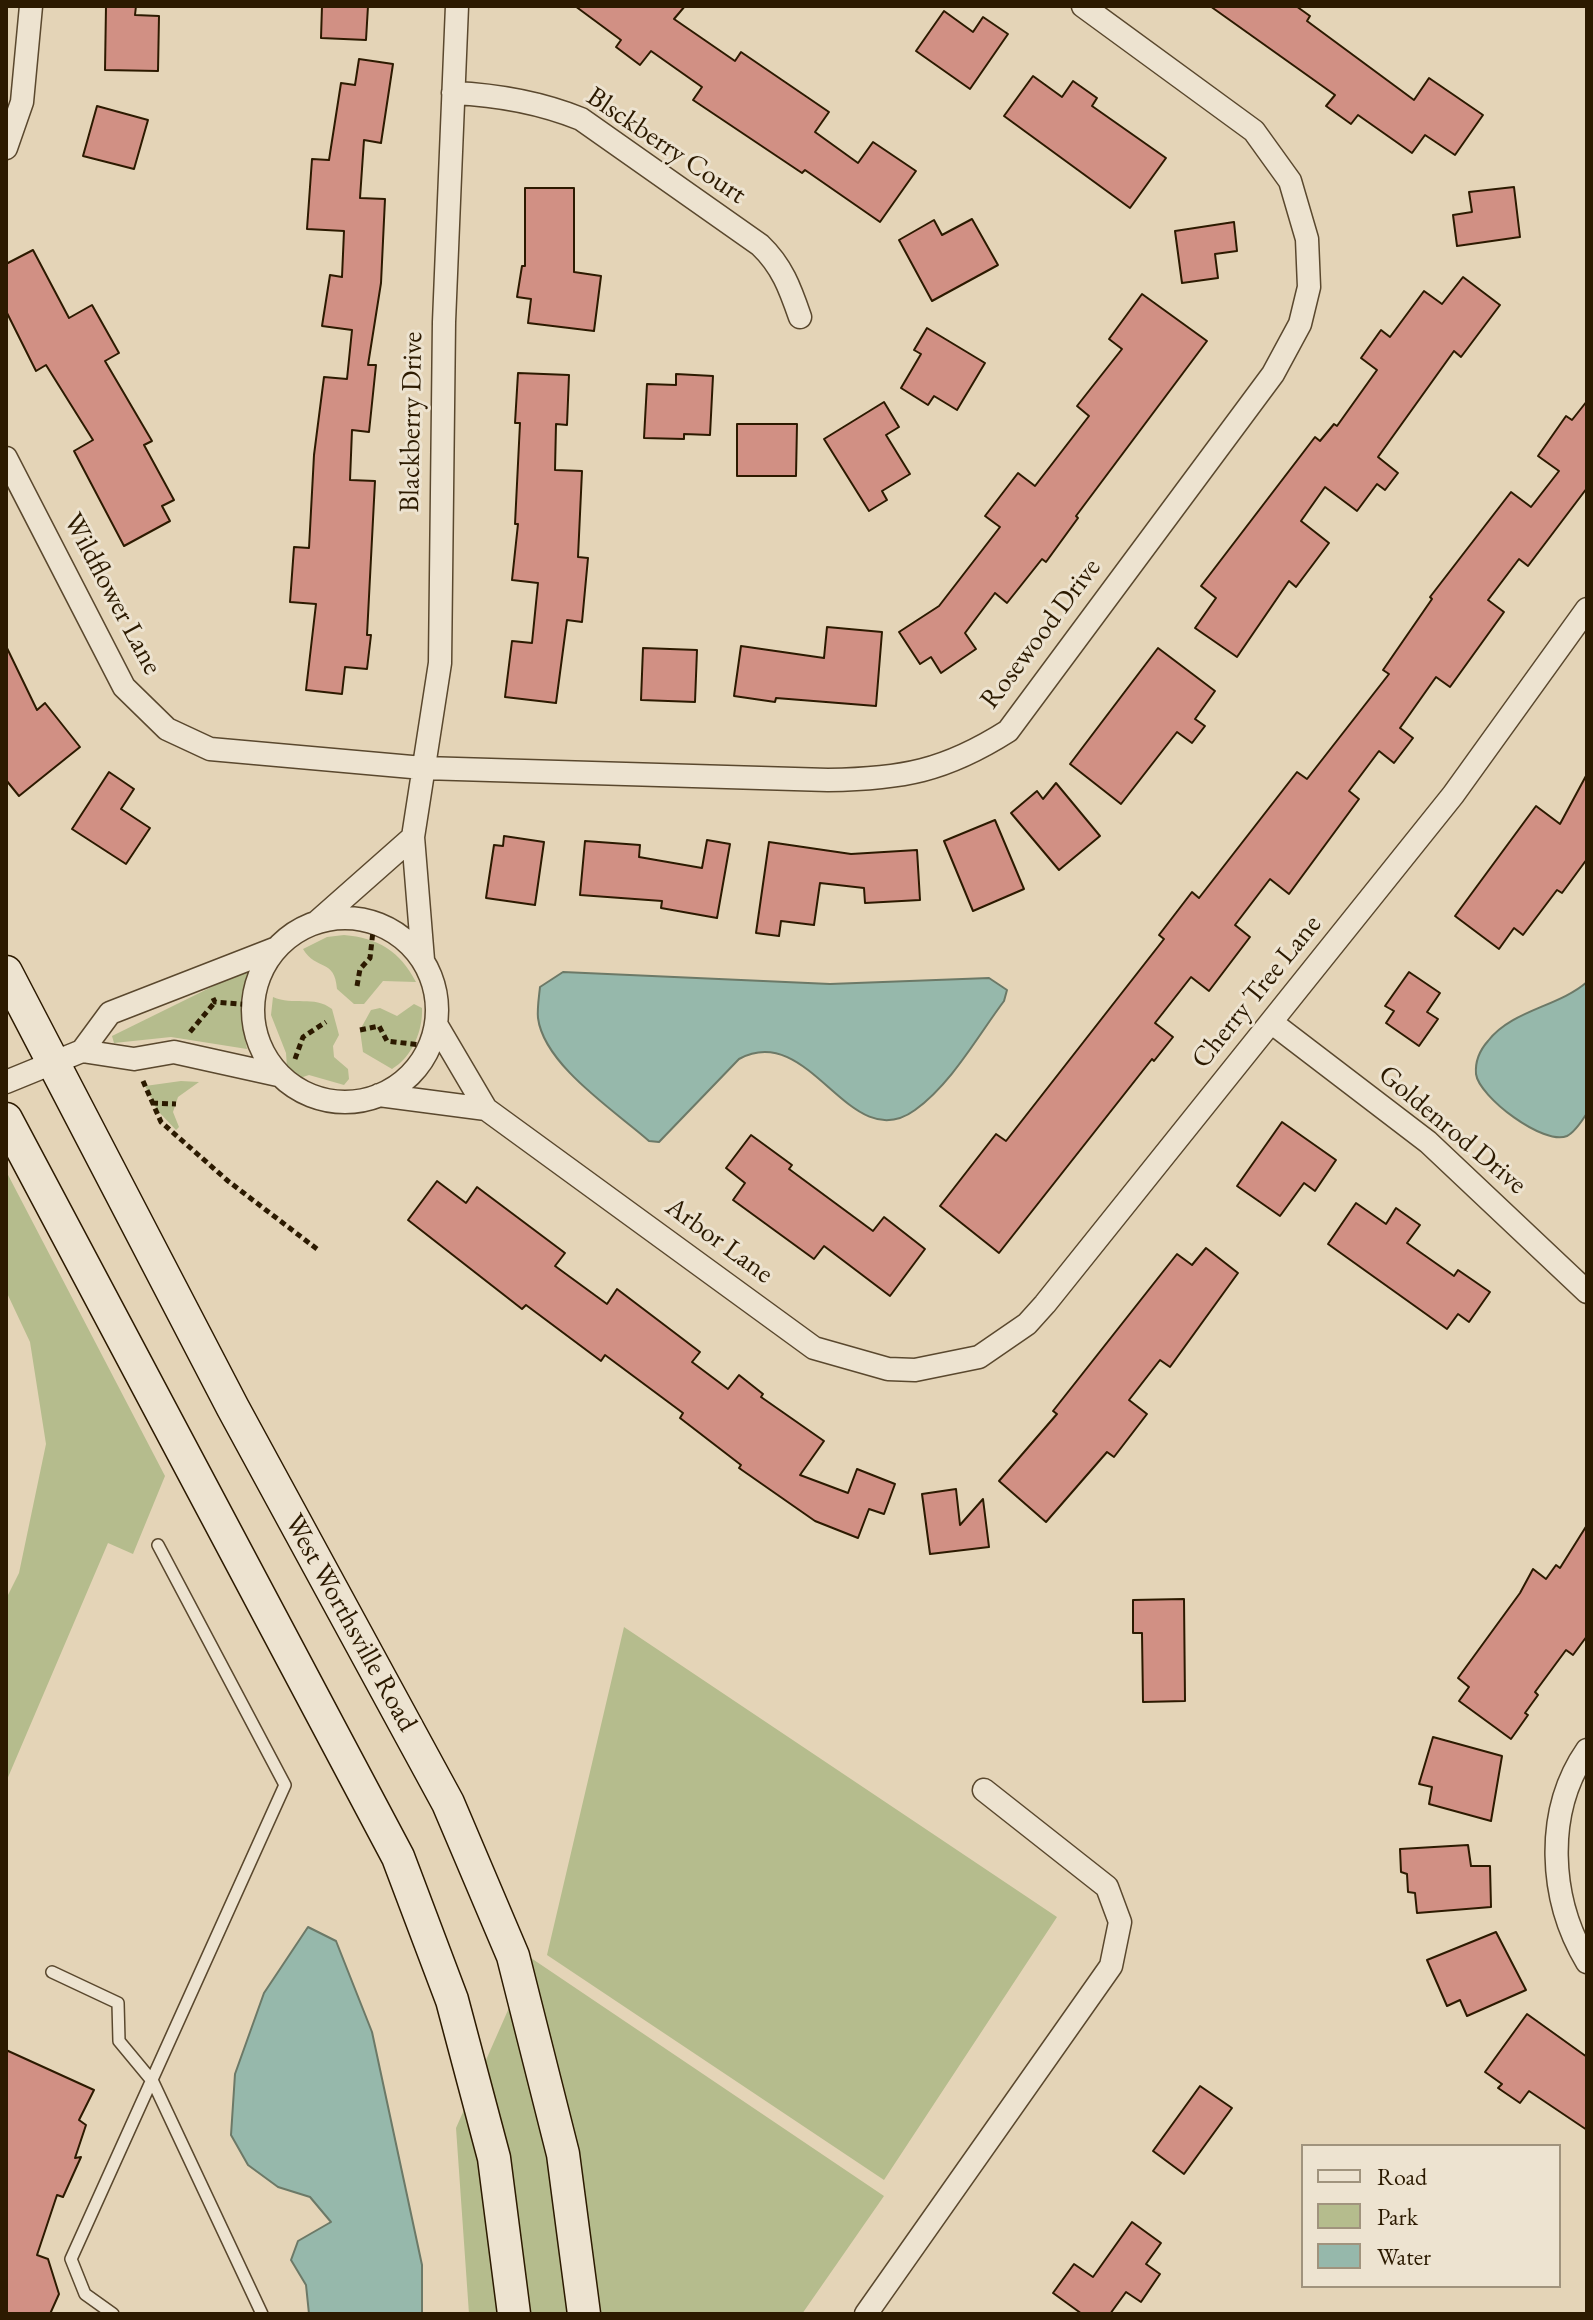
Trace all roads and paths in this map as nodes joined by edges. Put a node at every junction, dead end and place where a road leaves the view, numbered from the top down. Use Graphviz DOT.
graph roads {
  1 [pos="31,6"];
  2 [pos="457,6"];
  3 [pos="1083,6"];
  4 [pos="453,93"];
  5 [pos="6,148"];
  6 [pos="800,317"];
  7 [pos="6,458"];
  8 [pos="1587,609"];
  9 [pos="423,768"];
  10 [pos="413,837"];
  11 [pos="317,922"];
  12 [pos="374,922"];
  13 [pos="277,948"];
  14 [pos="423,960"];
  15 [pos="6,972"];
  16 [pos="357,986"];
  17 [pos="207,989"];
  18 [pos="215,1002"];
  19 [pos="253,1005"];
  20 [pos="326,1022"];
  21 [pos="1271,1022"];
  22 [pos="436,1024"];
  23 [pos="360,1030"];
  24 [pos="189,1039"];
  25 [pos="429,1046"];
  26 [pos="67,1057"];
  27 [pos="283,1078"];
  28 [pos="143,1080"];
  29 [pos="6,1082"];
  30 [pos="379,1095"];
  31 [pos="152,1103"];
  32 [pos="176,1104"];
  33 [pos="486,1109"];
  34 [pos="6,1119"];
  35 [pos="317,1249"];
  36 [pos="1587,1292"];
  37 [pos="936,1366"];
  38 [pos="158,1545"];
  39 [pos="1587,1750"];
  40 [pos="984,1790"];
  41 [pos="1587,1962"];
  42 [pos="52,1972"];
  43 [pos="153,2082"];
  44 [pos="113,2314"];
  45 [pos="262,2314"];
  46 [pos="514,2314"];
  47 [pos="584,2314"];
  48 [pos="866,2314"];
  1 -- 5 [label="street"];
  2 -- 4 [label="street, Blackberry Drive"];
  3 -- 9 [label="street, Rosewood Drive"];
  4 -- 6 [label="street, Blsckberry Court"];
  4 -- 9 [label="street, Blackberry Drive"];
  7 -- 9 [label="street, Wildflower Lane"];
  8 -- 21 [label="street, Cherry Tree Lane"];
  9 -- 10 [label="street, Blackberry Drive"];
  10 -- 11 [label="street, Blackberry Drive"];
  10 -- 14 [label="street, Blackberry Drive"];
  11 -- 12 [label="street, Blackberry Drive"];
  11 -- 13 [label="street, Blackberry Drive"];
  12 -- 14 [label="street, Blackberry Drive"];
  12 -- 16 [label="path"];
  13 -- 19 [label="street, Blackberry Drive"];
  13 -- 26 [label="street, Blackberry Drive"];
  14 -- 22 [label="street, Blackberry Drive"];
  15 -- 26 [label="main road, West Worthsville Road"];
  17 -- 18 [label="path"];
  18 -- 19 [label="path"];
  18 -- 24 [label="path"];
  19 -- 27 [label="street, Blackberry Drive"];
  20 -- 27 [label="path"];
  21 -- 36 [label="street, Goldenrod Drive"];
  21 -- 37 [label="street, Cherry Tree Lane"];
  22 -- 25 [label="street, Blackberry Drive"];
  22 -- 33 [label="street, Arbor Lane"];
  23 -- 25 [label="path"];
  25 -- 30 [label="street, Blackberry Drive"];
  26 -- 27 [label="street, Blackberry Drive"];
  26 -- 29 [label="street"];
  26 -- 47 [label="main road, West Worthsville Road"];
  27 -- 30 [label="street, Blackberry Drive"];
  28 -- 31 [label="path"];
  30 -- 33 [label="street, Arbor Lane"];
  31 -- 32 [label="path"];
  31 -- 35 [label="path"];
  33 -- 37 [label="street, Arbor Lane"];
  34 -- 46 [label="main road"];
  38 -- 43 [label="lane"];
  39 -- 41 [label="street"];
  40 -- 48 [label="street"];
  42 -- 43 [label="lane"];
  43 -- 44 [label="lane"];
  43 -- 45 [label="lane"];
}
